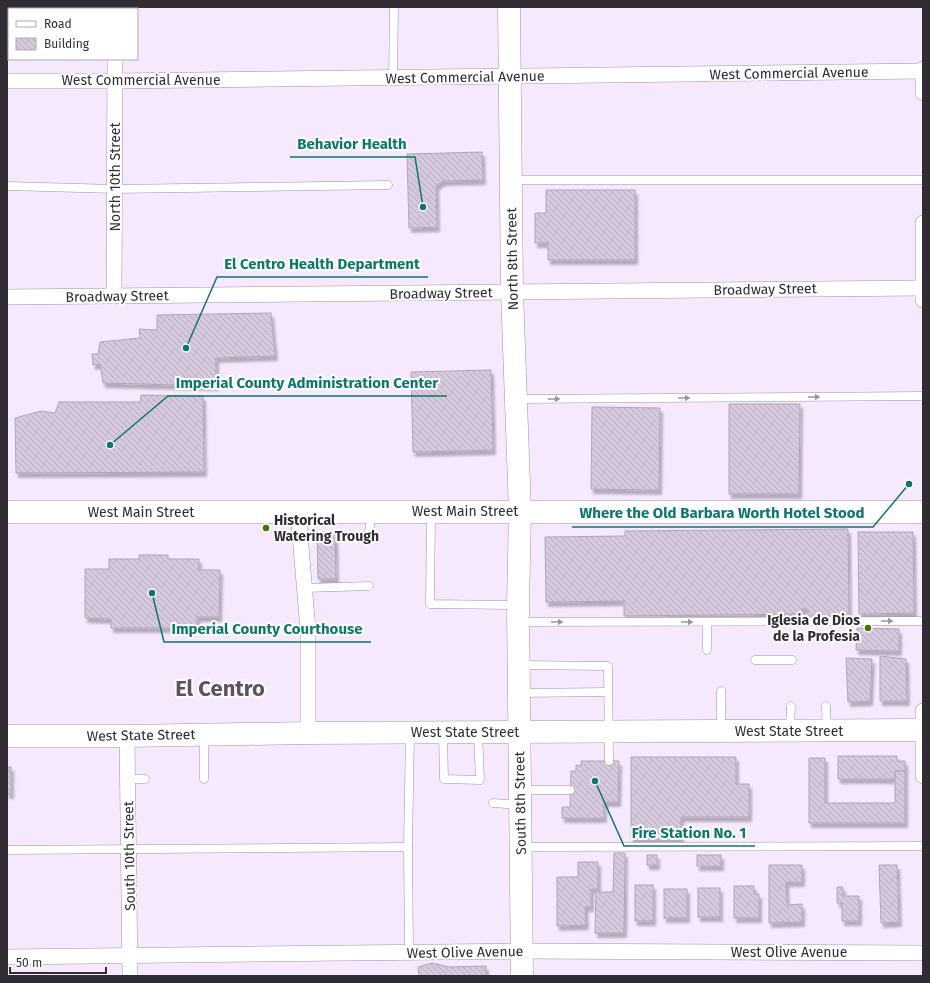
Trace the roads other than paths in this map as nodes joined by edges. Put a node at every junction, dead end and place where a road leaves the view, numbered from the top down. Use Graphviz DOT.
graph roads {
  1 [pos="394,7"];
  2 [pos="509,7"];
  3 [pos="115,60"];
  4 [pos="923,70"];
  5 [pos="510,76"];
  6 [pos="393,78"];
  7 [pos="7,81"];
  8 [pos="115,81"];
  9 [pos="923,93"];
  10 [pos="511,180"];
  11 [pos="923,180"];
  12 [pos="388,185"];
  13 [pos="7,186"];
  14 [pos="114,189"];
  15 [pos="923,223"];
  16 [pos="923,288"];
  17 [pos="512,292"];
  18 [pos="114,296"];
  19 [pos="7,297"];
  20 [pos="923,300"];
  21 [pos="923,396"];
  22 [pos="515,399"];
  23 [pos="298,511"];
  24 [pos="431,511"];
  25 [pos="520,511"];
  26 [pos="7,512"];
  27 [pos="923,512"];
  28 [pos="369,586"];
  29 [pos="305,588"];
  30 [pos="518,614"];
  31 [pos="923,621"];
  32 [pos="707,622"];
  33 [pos="707,650"];
  34 [pos="756,660"];
  35 [pos="792,660"];
  36 [pos="518,665"];
  37 [pos="721,691"];
  38 [pos="608,692"];
  39 [pos="519,693"];
  40 [pos="791,706"];
  41 [pos="826,706"];
  42 [pos="923,711"];
  43 [pos="790,730"];
  44 [pos="827,730"];
  45 [pos="923,730"];
  46 [pos="721,731"];
  47 [pos="519,732"];
  48 [pos="608,732"];
  49 [pos="308,733"];
  50 [pos="410,733"];
  51 [pos="443,733"];
  52 [pos="478,733"];
  53 [pos="204,735"];
  54 [pos="7,736"];
  55 [pos="127,736"];
  56 [pos="609,761"];
  57 [pos="923,776"];
  58 [pos="128,779"];
  59 [pos="145,779"];
  60 [pos="204,779"];
  61 [pos="570,790"];
  62 [pos="520,798"];
  63 [pos="493,803"];
  64 [pos="923,846"];
  65 [pos="408,847"];
  66 [pos="520,847"];
  67 [pos="128,848"];
  68 [pos="7,850"];
  69 [pos="522,951"];
  70 [pos="409,952"];
  71 [pos="923,953"];
  72 [pos="130,956"];
  73 [pos="7,957"];
  74 [pos="130,976"];
  75 [pos="522,976"];
  1 -- 6 [label="lane"];
  2 -- 5 [label="street, North 8th Street"];
  3 -- 8 [label="street, North 10th Street"];
  4 -- 5 [label="street, West Commercial Avenue"];
  4 -- 9 [label="street"];
  5 -- 6 [label="street, West Commercial Avenue"];
  5 -- 10 [label="street, North 8th Street"];
  6 -- 8 [label="street, West Commercial Avenue"];
  7 -- 8 [label="street, West Commercial Avenue"];
  8 -- 14 [label="street, North 10th Street"];
  10 -- 11 [label="lane"];
  10 -- 17 [label="street, North 8th Street"];
  12 -- 14 [label="lane"];
  13 -- 14 [label="lane"];
  14 -- 18 [label="street, North 10th Street"];
  15 -- 16 [label="street"];
  16 -- 17 [label="street, Broadway Street"];
  16 -- 20 [label="street"];
  17 -- 18 [label="street, Broadway Street"];
  17 -- 22 [label="street, North 8th Street"];
  18 -- 19 [label="street, Broadway Street"];
  22 -- 21 [label="lane, one-way"];
  22 -- 25 [label="street, North 8th Street"];
  23 -- 24 [label="street, West Main Street"];
  23 -- 26 [label="street, West Main Street"];
  23 -- 29 [label="street"];
  24 -- 25 [label="street, West Main Street"];
  24 -- 30 [label="lane"];
  25 -- 27 [label="street, West Main Street"];
  25 -- 30 [label="street, South 8th Street"];
  28 -- 29 [label="lane"];
  29 -- 49 [label="street"];
  30 -- 32 [label="lane, one-way"];
  30 -- 36 [label="street, South 8th Street"];
  32 -- 31 [label="lane, one-way"];
  32 -- 33 [label="lane"];
  34 -- 35 [label="lane"];
  36 -- 38 [label="lane"];
  36 -- 39 [label="street, South 8th Street"];
  37 -- 46 [label="lane"];
  38 -- 39 [label="lane"];
  38 -- 48 [label="lane"];
  39 -- 47 [label="street, South 8th Street"];
  40 -- 43 [label="lane"];
  41 -- 44 [label="lane"];
  42 -- 45 [label="street"];
  43 -- 44 [label="street, West State Street"];
  43 -- 46 [label="street, West State Street"];
  44 -- 45 [label="street, West State Street"];
  45 -- 57 [label="street"];
  46 -- 48 [label="street, West State Street"];
  47 -- 48 [label="street, West State Street"];
  47 -- 52 [label="street, West State Street"];
  47 -- 62 [label="street, South 8th Street"];
  48 -- 56 [label="lane"];
  49 -- 50 [label="street, West State Street"];
  49 -- 53 [label="street, West State Street"];
  50 -- 51 [label="street, West State Street"];
  50 -- 65 [label="lane"];
  51 -- 52 [label="street, West State Street"];
  51 -- 52 [label="lane"];
  53 -- 55 [label="street, West State Street"];
  53 -- 60 [label="lane"];
  54 -- 55 [label="street, West State Street"];
  55 -- 58 [label="street, South 10th Street"];
  58 -- 59 [label="lane"];
  58 -- 67 [label="street, South 10th Street"];
  61 -- 62 [label="lane"];
  62 -- 63 [label="lane"];
  62 -- 66 [label="street, South 8th Street"];
  64 -- 66 [label="lane"];
  65 -- 67 [label="lane"];
  65 -- 70 [label="lane"];
  66 -- 69 [label="street, South 8th Street"];
  67 -- 68 [label="lane"];
  67 -- 72 [label="street, South 10th Street"];
  69 -- 70 [label="street, West Olive Avenue"];
  69 -- 71 [label="street, West Olive Avenue"];
  69 -- 75 [label="street, South 8th Street"];
  70 -- 72 [label="street, West Olive Avenue"];
  72 -- 73 [label="street, West Olive Avenue"];
  72 -- 74 [label="street, South 10th Street"];
}
